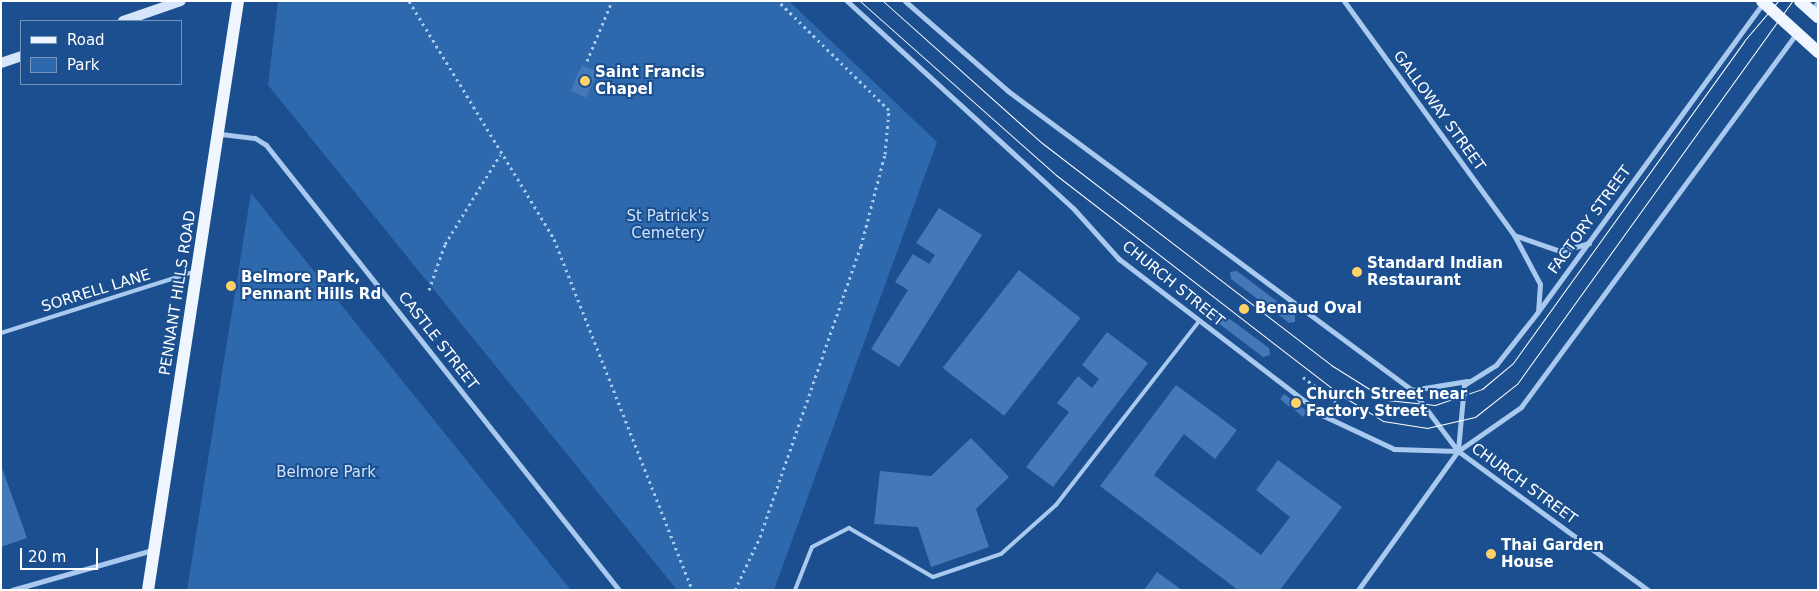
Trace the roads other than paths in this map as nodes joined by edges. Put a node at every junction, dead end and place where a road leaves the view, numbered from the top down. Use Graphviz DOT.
graph roads {
  1 [pos="181,1"];
  2 [pos="238,1"];
  3 [pos="847,1"];
  4 [pos="905,1"];
  5 [pos="1344,1"];
  6 [pos="1800,1"];
  7 [pos="1763,2"];
  8 [pos="1815,10"];
  9 [pos="126,20"];
  10 [pos="1796,34"];
  11 [pos="1818,52"];
  12 [pos="20,56"];
  13 [pos="1,63"];
  14 [pos="221,134"];
  15 [pos="1514,235"];
  16 [pos="1590,243"];
  17 [pos="197,270"];
  18 [pos="1537,313"];
  19 [pos="1199,321"];
  20 [pos="1,333"];
  21 [pos="1467,381"];
  22 [pos="1412,390"];
  23 [pos="1458,451"];
  24 [pos="155,549"];
  25 [pos="12,590"];
  26 [pos="148,590"];
  27 [pos="619,590"];
  28 [pos="795,590"];
  29 [pos="1358,590"];
  30 [pos="1648,590"];
  1 -- 9 [label="street"];
  2 -- 14 [label="main road, PENNANT HILLS ROAD"];
  3 -- 19 [label="street, CHURCH STREET"];
  4 -- 22 [label="street, CHURCH STREET"];
  5 -- 15 [label="street, GALLOWAY STREET"];
  6 -- 8 [label="main road"];
  7 -- 10 [label="main road"];
  7 -- 16 [label="street, FACTORY STREET"];
  10 -- 11 [label="main road"];
  10 -- 23 [label="street"];
  12 -- 13 [label="street"];
  14 -- 17 [label="main road, PENNANT HILLS ROAD"];
  14 -- 27 [label="street, CASTLE STREET"];
  15 -- 16 [label="street"];
  15 -- 18 [label="street, GALLOWAY STREET"];
  16 -- 18 [label="street, FACTORY STREET"];
  17 -- 20 [label="lane, SORRELL LANE"];
  17 -- 24 [label="main road, PENNANT HILLS ROAD"];
  18 -- 21 [label="street, FACTORY STREET"];
  19 -- 23 [label="street, CHURCH STREET"];
  19 -- 28 [label="lane"];
  21 -- 22 [label="street"];
  21 -- 23 [label="street"];
  22 -- 23 [label="street, CHURCH STREET"];
  23 -- 29 [label="street"];
  23 -- 30 [label="street, CHURCH STREET"];
  24 -- 25 [label="street"];
  24 -- 26 [label="main road, PENNANT HILLS ROAD"];
}
